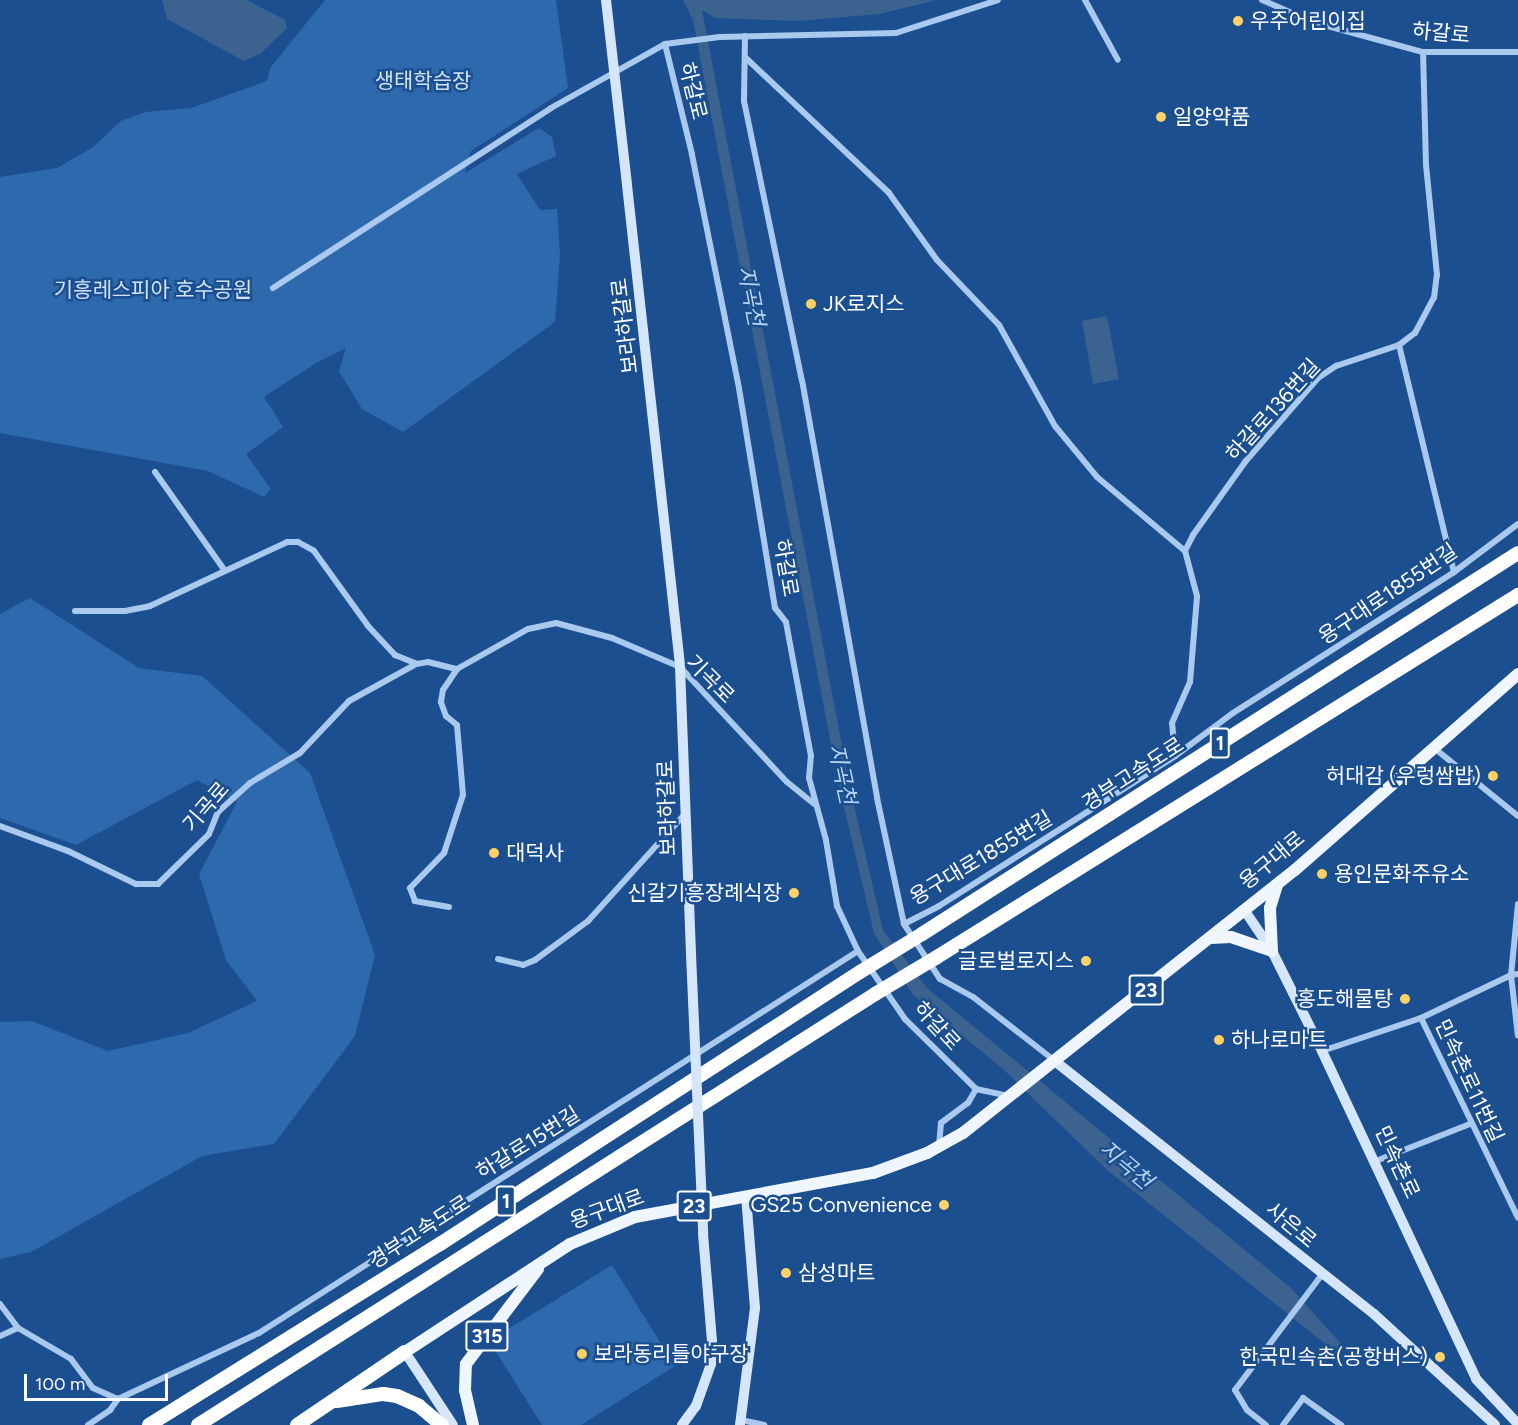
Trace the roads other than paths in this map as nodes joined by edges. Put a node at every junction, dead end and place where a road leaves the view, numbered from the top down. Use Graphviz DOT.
graph roads {
  1 [pos="606,0"];
  2 [pos="998,0"];
  3 [pos="1085,0"];
  4 [pos="1262,0"];
  5 [pos="745,36"];
  6 [pos="666,44"];
  7 [pos="1423,52"];
  8 [pos="1518,52"];
  9 [pos="747,59"];
  10 [pos="1118,60"];
  11 [pos="273,288"];
  12 [pos="1399,345"];
  13 [pos="154,472"];
  14 [pos="1518,524"];
  15 [pos="1185,551"];
  16 [pos="1518,554"];
  17 [pos="225,571"];
  18 [pos="1454,572"];
  19 [pos="1518,595"];
  20 [pos="75,611"];
  21 [pos="416,664"];
  22 [pos="681,667"];
  23 [pos="457,669"];
  24 [pos="1518,674"];
  25 [pos="1433,746"];
  26 [pos="1175,756"];
  27 [pos="815,804"];
  28 [pos="687,813"];
  29 [pos="1518,816"];
  30 [pos="0,826"];
  31 [pos="1277,885"];
  32 [pos="1518,904"];
  33 [pos="449,907"];
  34 [pos="1245,911"];
  35 [pos="904,924"];
  36 [pos="1211,938"];
  37 [pos="858,951"];
  38 [pos="1272,951"];
  39 [pos="498,959"];
  40 [pos="1514,975"];
  41 [pos="1421,1018"];
  42 [pos="1518,1036"];
  43 [pos="1322,1051"];
  44 [pos="1050,1065"];
  45 [pos="976,1089"];
  46 [pos="1004,1100"];
  47 [pos="1470,1124"];
  48 [pos="939,1146"];
  49 [pos="1376,1161"];
  50 [pos="746,1196"];
  51 [pos="1518,1218"];
  52 [pos="546,1259"];
  53 [pos="1321,1276"];
  54 [pos="0,1304"];
  55 [pos="18,1328"];
  56 [pos="0,1336"];
  57 [pos="405,1352"];
  58 [pos="118,1399"];
  59 [pos="332,1402"];
  60 [pos="740,1423"];
  61 [pos="1489,1423"];
  62 [pos="1518,1424"];
  63 [pos="88,1425"];
  64 [pos="149,1425"];
  65 [pos="198,1425"];
  66 [pos="297,1425"];
  67 [pos="442,1425"];
  68 [pos="453,1425"];
  69 [pos="472,1425"];
  70 [pos="682,1425"];
  71 [pos="764,1425"];
  72 [pos="1266,1425"];
  73 [pos="1283,1425"];
  74 [pos="1341,1425"];
  1 -- 22 [label="main road, 보라하갈로, bridge"];
  2 -- 5 [label="street"];
  3 -- 10 [label="street"];
  4 -- 7 [label="street, 하갈로"];
  5 -- 6 [label="street"];
  5 -- 9 [label="street"];
  6 -- 11 [label="street"];
  6 -- 27 [label="street, 하갈로"];
  7 -- 8 [label="street, 하갈로"];
  7 -- 12 [label="street, 하갈로136번길"];
  9 -- 15 [label="street"];
  9 -- 35 [label="street"];
  12 -- 15 [label="street, 하갈로136번길"];
  12 -- 18 [label="street"];
  13 -- 17 [label="street"];
  14 -- 18 [label="street, 용구대로1855번길"];
  15 -- 26 [label="street"];
  16 -- 64 [label="highway, 경부고속도로 / 1, bridge"];
  17 -- 20 [label="street"];
  17 -- 21 [label="street"];
  18 -- 26 [label="street, 용구대로1855번길"];
  19 -- 65 [label="highway, 경부고속도로 / 1, bridge"];
  21 -- 23 [label="street"];
  21 -- 30 [label="street, 기곡로"];
  22 -- 23 [label="street, 기곡로"];
  22 -- 27 [label="street, 기곡로"];
  22 -- 28 [label="main road, 보라하갈로"];
  23 -- 33 [label="street"];
  24 -- 25 [label="main road, 용구대로 / 23"];
  25 -- 29 [label="street"];
  25 -- 31 [label="main road, 용구대로 / 23"];
  26 -- 35 [label="street, 용구대로1855번길"];
  27 -- 37 [label="street, 하갈로"];
  28 -- 39 [label="street"];
  28 -- 70 [label="main road, 보라하갈로, bridge"];
  31 -- 34 [label="main road, 용구대로 / 23"];
  31 -- 38 [label="main road"];
  32 -- 40 [label="street"];
  34 -- 36 [label="main road, 용구대로 / 23"];
  34 -- 38 [label="main road, 민속촌로"];
  35 -- 44 [label="street, 용구대로1855번길"];
  36 -- 38 [label="main road"];
  36 -- 44 [label="main road, 용구대로 / 23"];
  37 -- 45 [label="street, 하갈로"];
  37 -- 58 [label="street, 하갈로15번길"];
  38 -- 43 [label="main road, 민속촌로"];
  40 -- 41 [label="street"];
  40 -- 42 [label="street"];
  41 -- 43 [label="street, 민속촌로11번길"];
  41 -- 47 [label="street, 민속촌로11번길"];
  43 -- 49 [label="main road, 민속촌로"];
  44 -- 46 [label="main road, 23"];
  44 -- 53 [label="main road, 사은로"];
  45 -- 46 [label="street"];
  45 -- 48 [label="street"];
  46 -- 48 [label="main road, 용구대로 / 23"];
  47 -- 49 [label="street"];
  47 -- 51 [label="street, 민속촌로11번길"];
  48 -- 50 [label="main road, 용구대로 / 23"];
  49 -- 62 [label="main road, 민속촌로"];
  50 -- 52 [label="main road, 용구대로 / 23"];
  50 -- 60 [label="main road"];
  52 -- 57 [label="main road, 용구대로 / 23"];
  52 -- 69 [label="main road, 315"];
  53 -- 61 [label="main road, 사은로"];
  53 -- 72 [label="street"];
  54 -- 55 [label="street"];
  55 -- 56 [label="street"];
  55 -- 58 [label="street"];
  57 -- 59 [label="highway, 용구대로 / 23"];
  57 -- 68 [label="main road"];
  58 -- 63 [label="street, 하갈로15번길"];
  59 -- 66 [label="highway, 용구대로 / 23"];
  59 -- 67 [label="highway"];
  60 -- 71 [label="street"];
  73 -- 74 [label="street"];
}
